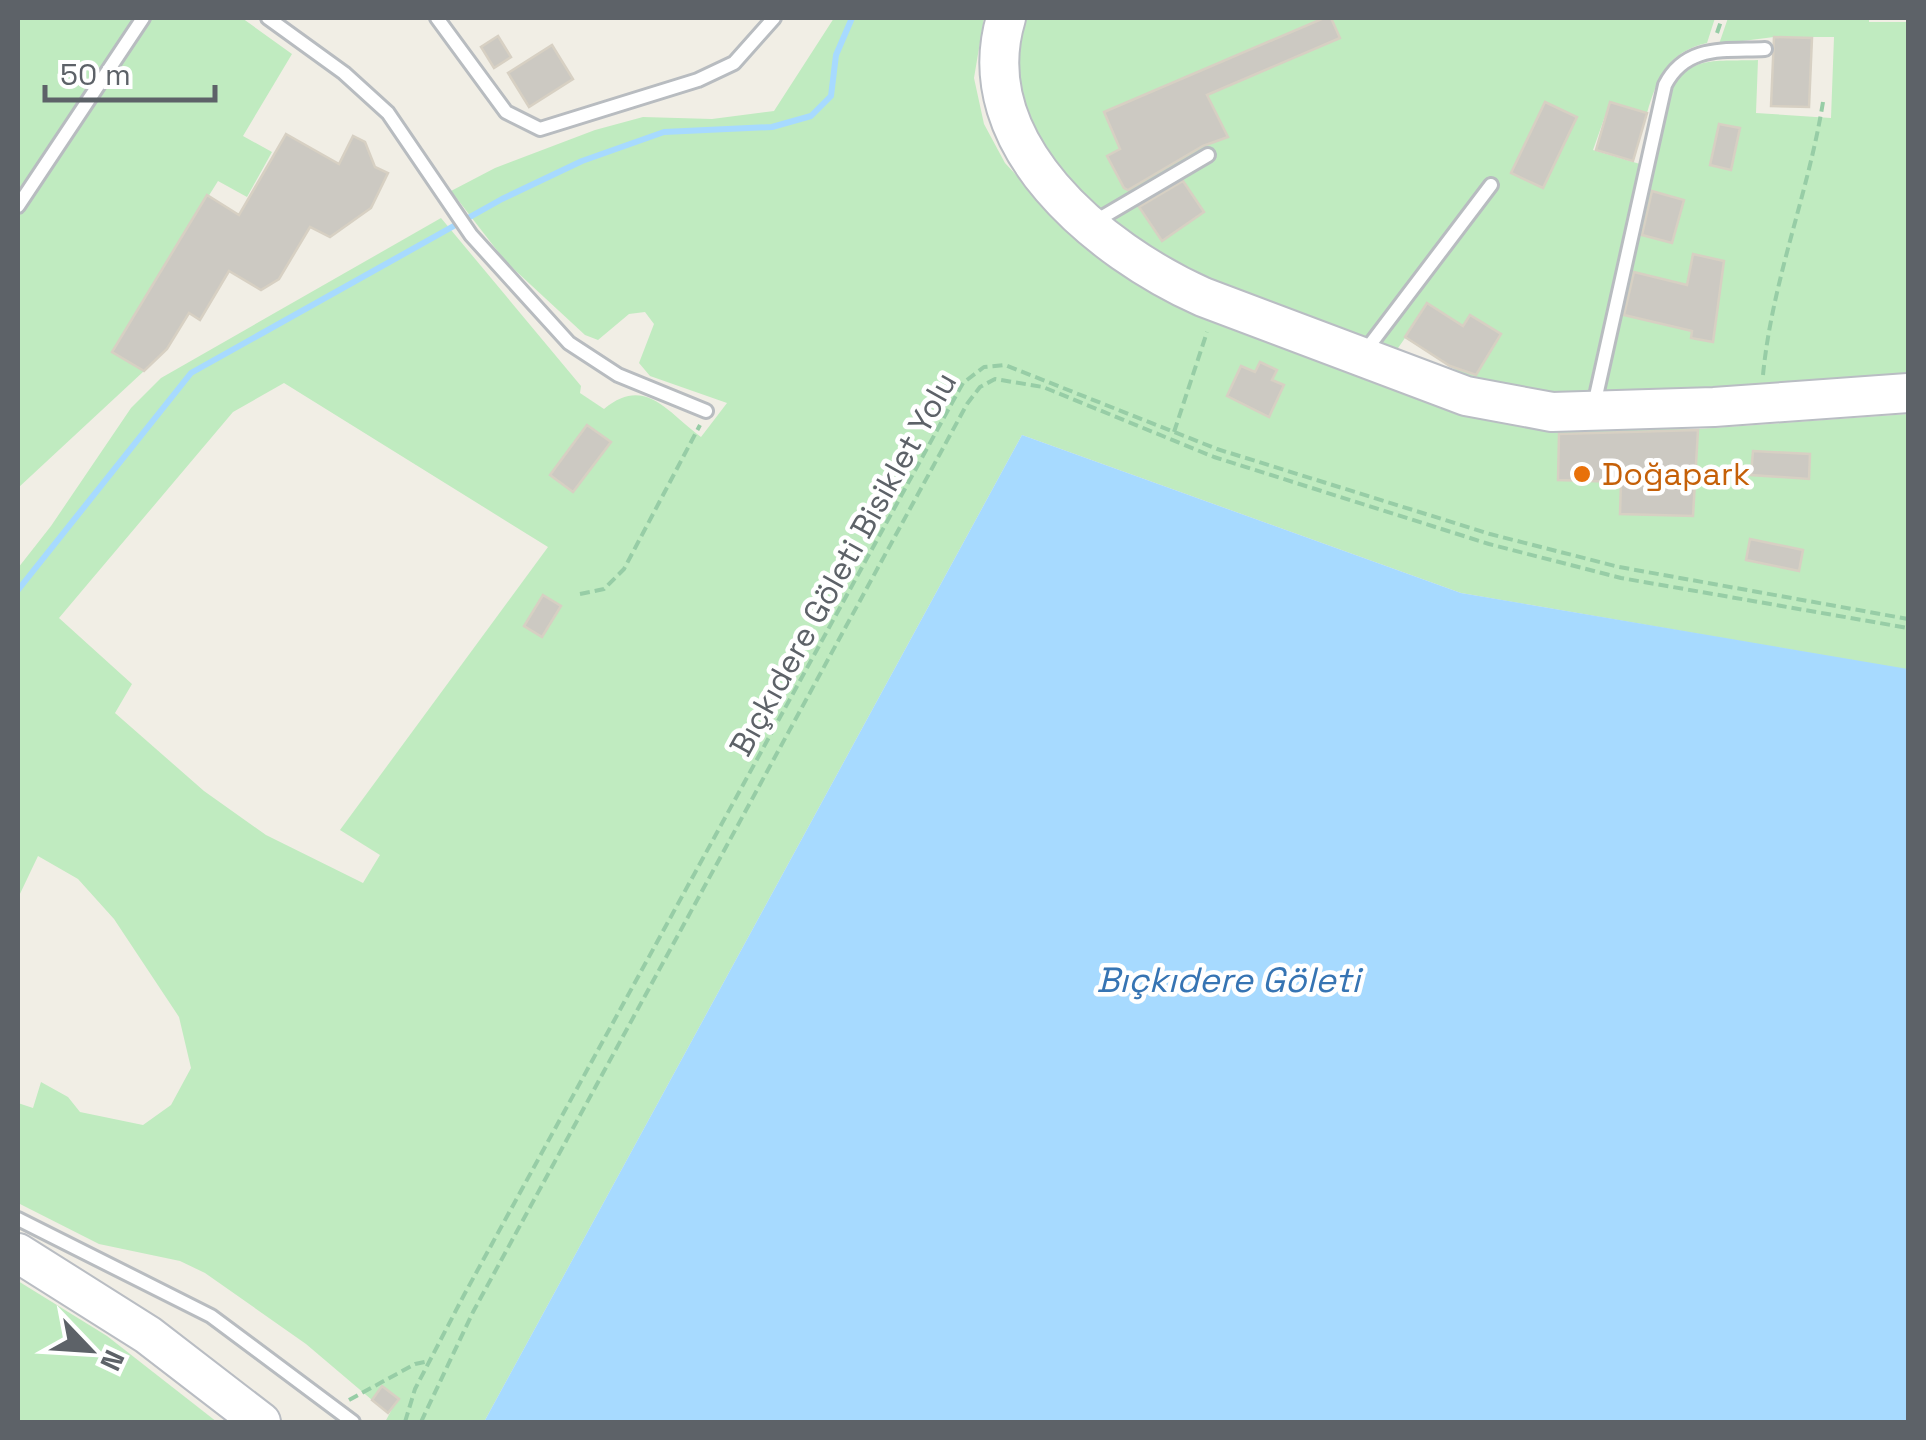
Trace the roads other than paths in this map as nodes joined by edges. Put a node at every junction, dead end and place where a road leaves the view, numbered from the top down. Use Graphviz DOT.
graph roads {
  1 [pos="143,18"];
  2 [pos="268,18"];
  3 [pos="437,18"];
  4 [pos="774,18"];
  5 [pos="1006,18"];
  6 [pos="1764,49"];
  7 [pos="1208,155"];
  8 [pos="1491,185"];
  9 [pos="18,206"];
  10 [pos="1091,223"];
  11 [pos="1361,356"];
  12 [pos="1908,393"];
  13 [pos="706,411"];
  14 [pos="1592,412"];
  15 [pos="18,1219"];
  16 [pos="18,1253"];
  17 [pos="261,1422"];
  18 [pos="353,1422"];
  1 -- 9 [label="lane"];
  2 -- 13 [label="lane"];
  3 -- 4 [label="lane"];
  5 -- 10 [label="street"];
  6 -- 14 [label="lane"];
  7 -- 10 [label="lane"];
  8 -- 11 [label="lane"];
  10 -- 11 [label="street"];
  11 -- 14 [label="street"];
  12 -- 14 [label="street"];
  15 -- 18 [label="lane"];
  16 -- 17 [label="street"];
}
